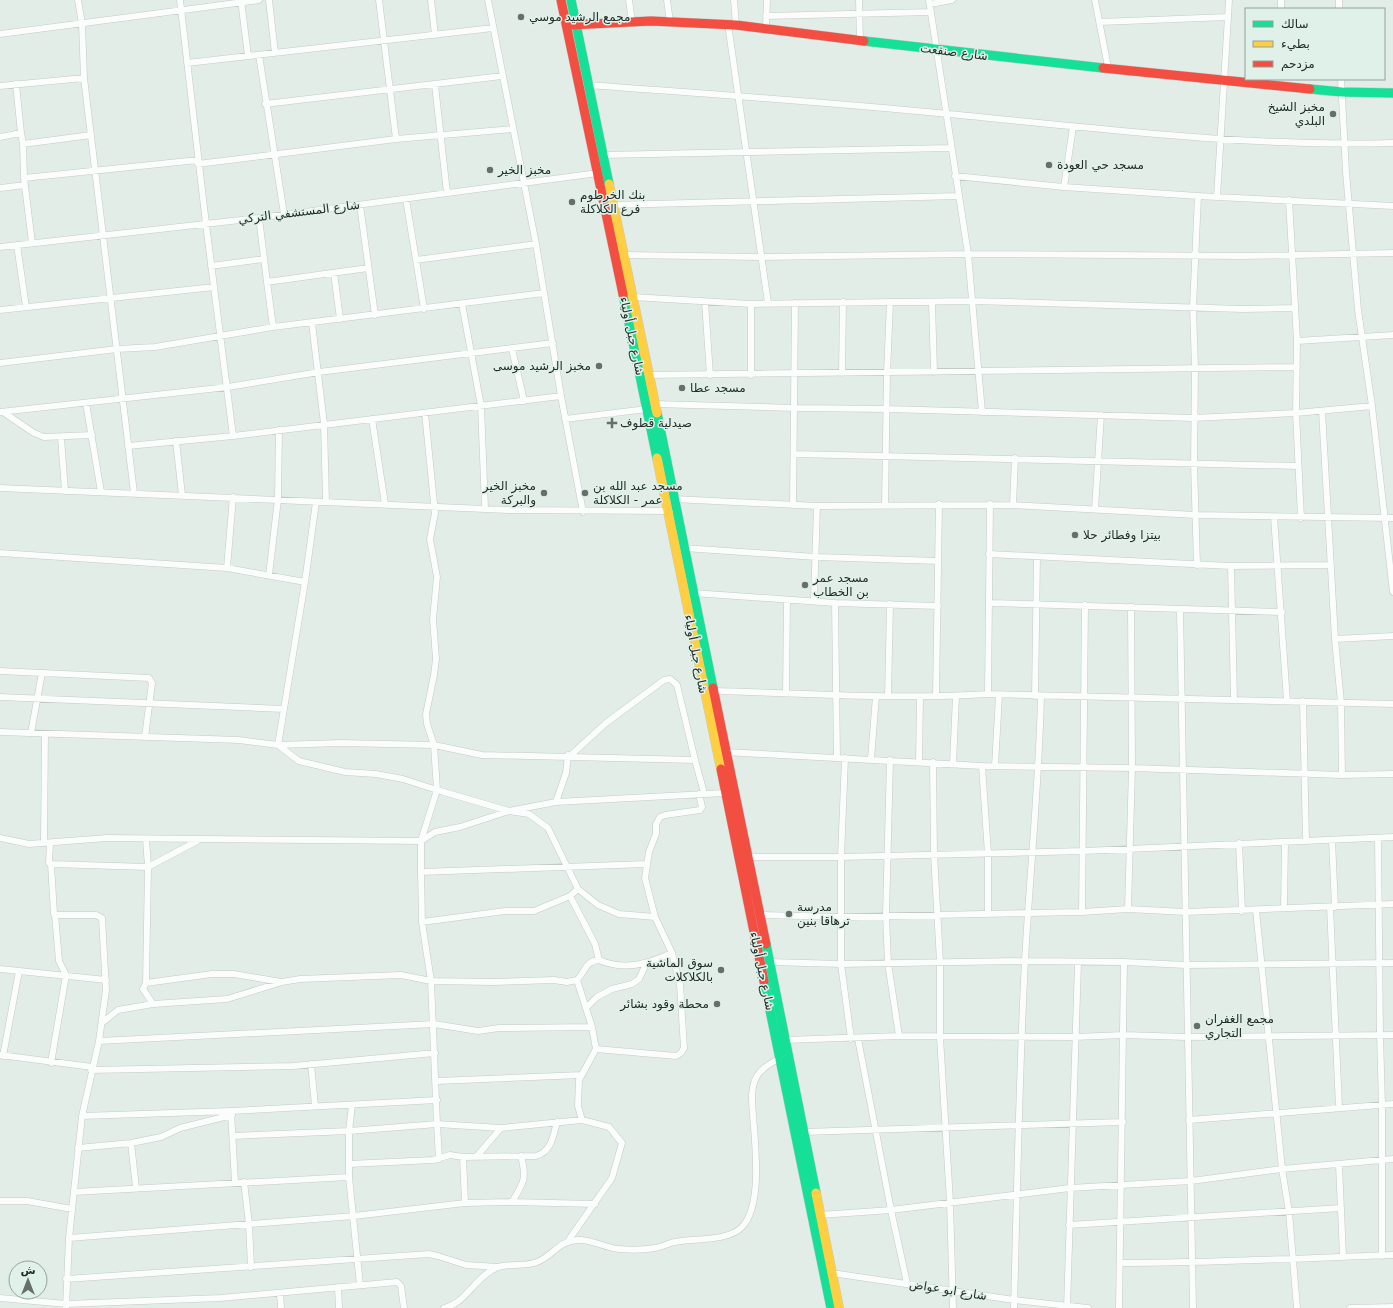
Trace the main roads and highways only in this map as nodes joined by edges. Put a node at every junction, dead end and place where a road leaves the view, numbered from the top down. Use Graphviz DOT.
graph roads {
  1 [pos="561,0"];
  2 [pos="571,0"];
  3 [pos="576,24"];
  4 [pos="566,26"];
  5 [pos="1275,82"];
  6 [pos="1393,93"];
  7 [pos="651,406"];
  8 [pos="831,1308"];
  9 [pos="840,1308"];
  1 -- 4 [label="main road, شارع جبل أولياء"];
  2 -- 3 [label="main road, شارع جبل أولياء"];
  3 -- 4 [label="main road, شارع صنقعت"];
  3 -- 5 [label="main road, شارع صنقعت"];
  3 -- 7 [label="main road, شارع جبل أولياء"];
  4 -- 7 [label="main road, شارع جبل أولياء"];
  5 -- 6 [label="main road, شارع صنقعت"];
  7 -- 8 [label="main road, شارع جبل أولياء"];
  7 -- 9 [label="main road, شارع جبل أولياء"];
}
